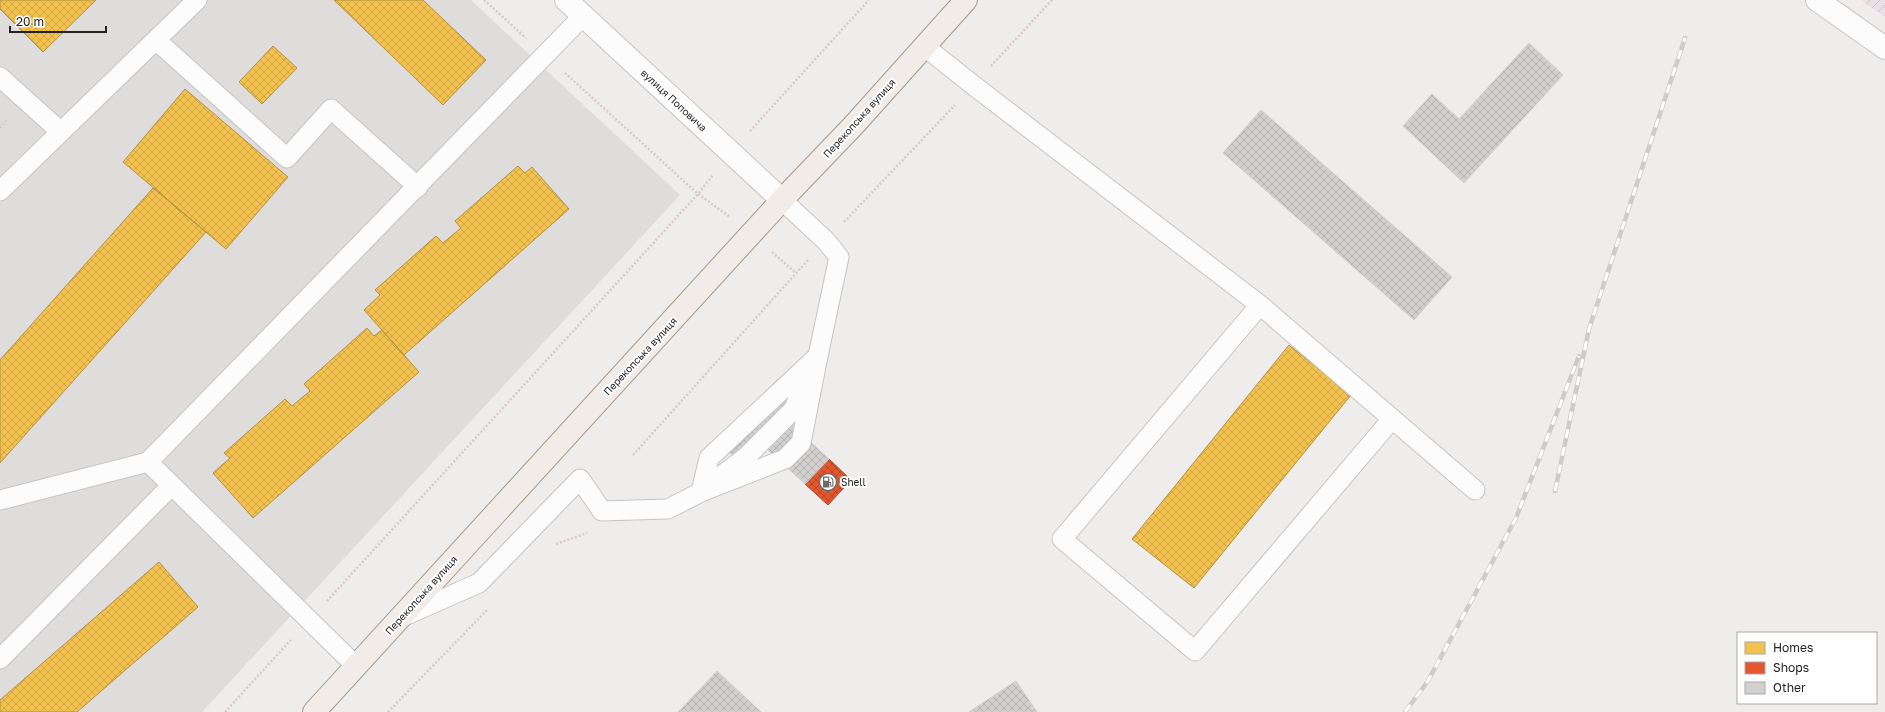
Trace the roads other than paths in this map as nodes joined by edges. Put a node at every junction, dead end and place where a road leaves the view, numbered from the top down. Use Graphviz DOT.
graph roads {
  1 [pos="197,0"];
  2 [pos="566,0"];
  3 [pos="966,0"];
  4 [pos="1817,0"];
  5 [pos="583,16"];
  6 [pos="156,40"];
  7 [pos="924,46"];
  8 [pos="1885,48"];
  9 [pos="0,77"];
  10 [pos="61,132"];
  11 [pos="418,187"];
  12 [pos="0,191"];
  13 [pos="782,200"];
  14 [pos="1260,305"];
  15 [pos="818,356"];
  16 [pos="1392,419"];
  17 [pos="148,462"];
  18 [pos="172,486"];
  19 [pos="1475,490"];
  20 [pos="701,492"];
  21 [pos="0,500"];
  22 [pos="399,618"];
  23 [pos="0,659"];
  24 [pos="356,666"];
  25 [pos="314,712"];
  1 -- 6 [label="lane"];
  2 -- 5 [label="street, вулиця Поповича"];
  3 -- 7 [label="main road, Перекопська вулиця"];
  4 -- 8 [label="street"];
  5 -- 11 [label="lane"];
  5 -- 13 [label="street, вулиця Поповича"];
  6 -- 10 [label="lane"];
  6 -- 11 [label="lane"];
  7 -- 13 [label="main road, Перекопська вулиця"];
  7 -- 14 [label="lane"];
  9 -- 10 [label="lane"];
  10 -- 12 [label="lane"];
  11 -- 17 [label="lane"];
  13 -- 15 [label="lane"];
  13 -- 22 [label="main road, Перекопська вулиця"];
  14 -- 16 [label="lane"];
  14 -- 16 [label="lane"];
  15 -- 20 [label="lane"];
  15 -- 20 [label="lane"];
  16 -- 19 [label="lane"];
  17 -- 18 [label="lane"];
  17 -- 21 [label="lane"];
  18 -- 23 [label="lane"];
  18 -- 24 [label="lane"];
  20 -- 22 [label="lane"];
  22 -- 24 [label="main road, Перекопська вулиця"];
  24 -- 25 [label="main road, Перекопська вулиця"];
}
